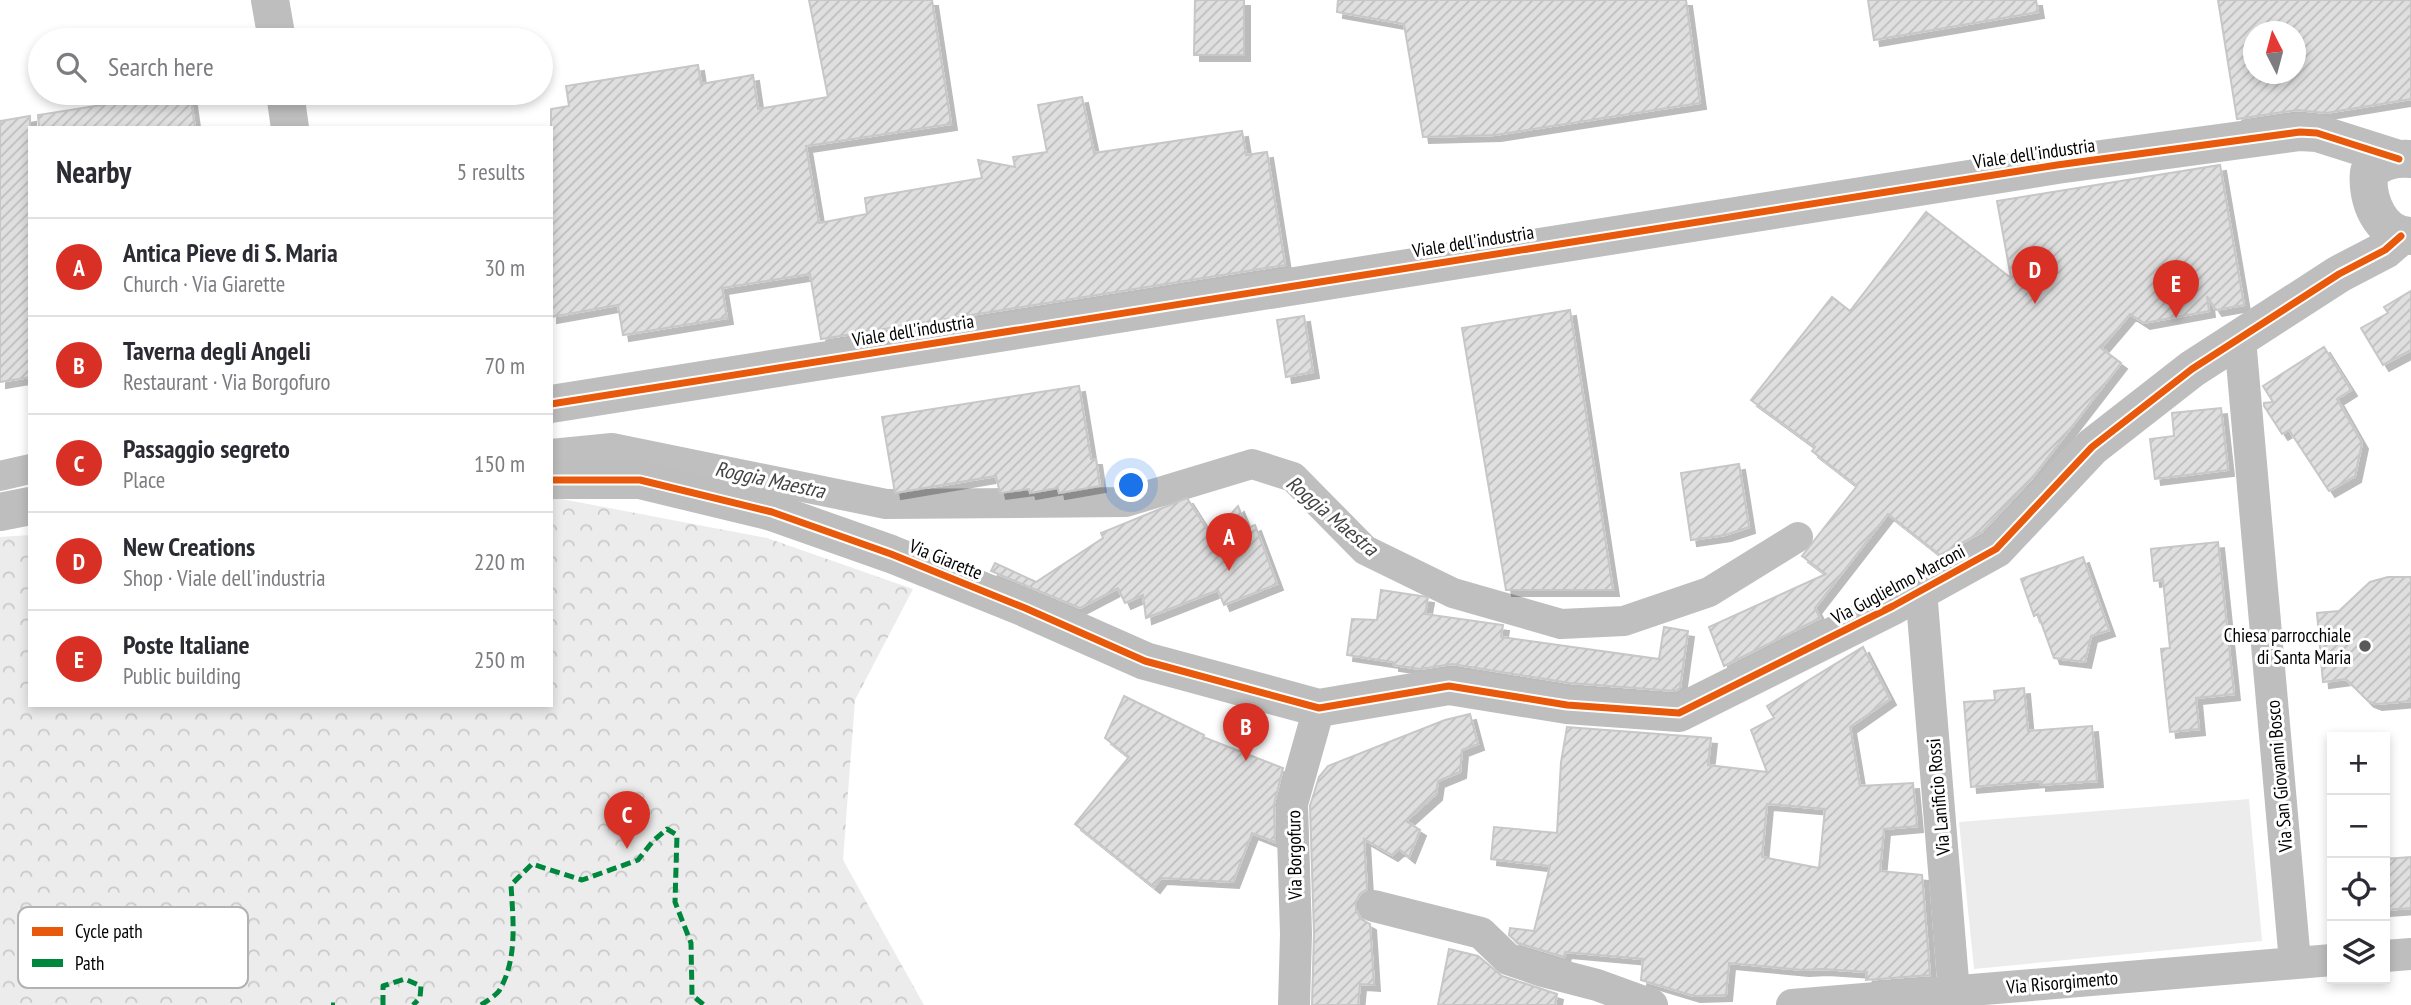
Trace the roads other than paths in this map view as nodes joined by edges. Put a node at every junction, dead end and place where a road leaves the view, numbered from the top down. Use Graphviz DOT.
graph roads {
  1 [pos="271,0"];
  2 [pos="275,28"];
  3 [pos="287,105"];
  4 [pos="290,126"];
  5 [pos="2317,133"];
  6 [pos="2405,159"];
  7 [pos="2389,217"];
  8 [pos="2240,339"];
  9 [pos="553,404"];
  10 [pos="553,480"];
  11 [pos="1921,590"];
  12 [pos="1319,708"];
  13 [pos="1374,906"];
  14 [pos="2411,954"];
  15 [pos="2390,956"];
  16 [pos="2327,960"];
  17 [pos="2295,962"];
  18 [pos="1954,998"];
  19 [pos="1294,1005"];
  20 [pos="1652,1005"];
  21 [pos="1793,1005"];
  1 -- 2 [label="street"];
  3 -- 4 [label="street"];
  5 -- 6 [label="street, Viale dell'industria"];
  5 -- 7 [label="street"];
  5 -- 9 [label="street, Viale dell'industria"];
  6 -- 7 [label="street, Via Guglielmo Marconi"];
  7 -- 8 [label="street, Via Guglielmo Marconi"];
  8 -- 11 [label="street, Via Guglielmo Marconi"];
  8 -- 17 [label="street, Via San Giovanni Bosco"];
  10 -- 12 [label="street, Via Giarette"];
  11 -- 12 [label="street, Via Guglielmo Marconi"];
  11 -- 18 [label="street, Via Lanificio Rossi"];
  12 -- 19 [label="street, Via Borgofuro"];
  13 -- 20 [label="street"];
  14 -- 15 [label="street"];
  16 -- 17 [label="street, Via Risorgimento"];
  17 -- 18 [label="street, Via Risorgimento"];
  18 -- 21 [label="street, Via Risorgimento"];
}
